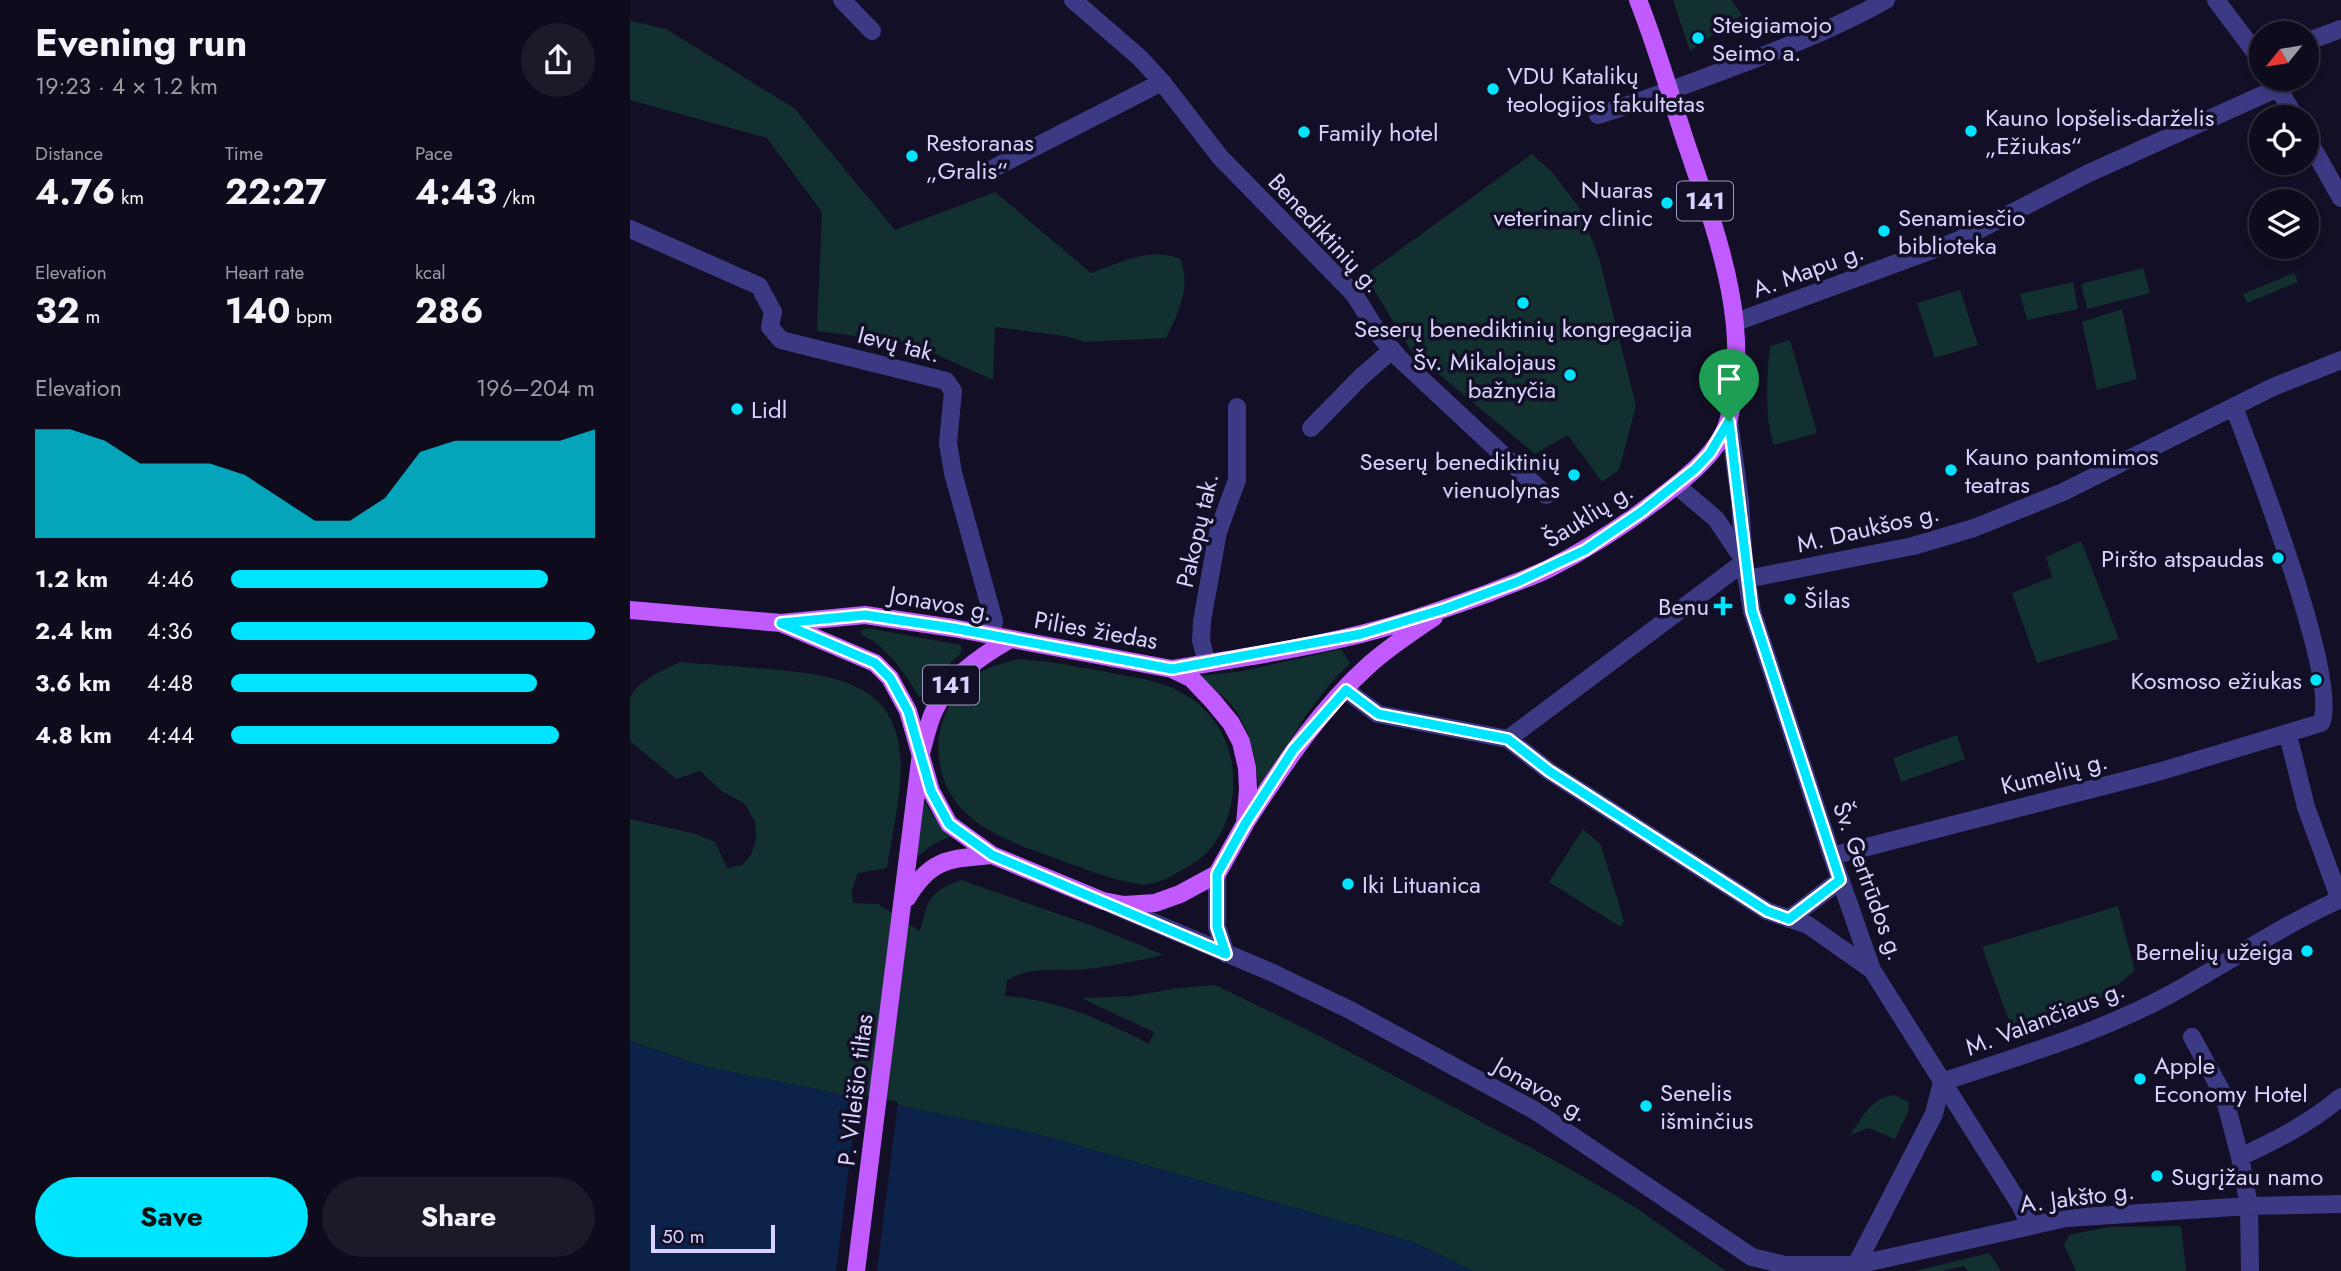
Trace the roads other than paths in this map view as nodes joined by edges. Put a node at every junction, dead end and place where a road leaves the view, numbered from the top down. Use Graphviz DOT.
graph roads {
  1 [pos="842,0"];
  2 [pos="1073,0"];
  3 [pos="1886,0"];
  4 [pos="2216,0"];
  5 [pos="1641,4"];
  6 [pos="2341,29"];
  7 [pos="872,31"];
  8 [pos="2319,37"];
  9 [pos="2249,44"];
  10 [pos="1162,82"];
  11 [pos="2258,91"];
  12 [pos="1669,92"];
  13 [pos="1598,115"];
  14 [pos="2319,159"];
  15 [pos="994,168"];
  16 [pos="2341,198"];
  17 [pos="630,229"];
  18 [pos="1736,322"];
  19 [pos="1392,350"];
  20 [pos="2341,360"];
  21 [pos="1237,407"];
  22 [pos="2234,407"];
  23 [pos="1729,421"];
  24 [pos="1311,428"];
  25 [pos="1676,485"];
  26 [pos="1546,495"];
  27 [pos="1746,571"];
  28 [pos="1444,609"];
  29 [pos="630,610"];
  30 [pos="781,623"];
  31 [pos="1000,638"];
  32 [pos="1207,663"];
  33 [pos="1172,669"];
  34 [pos="1346,690"];
  35 [pos="2288,734"];
  36 [pos="1508,739"];
  37 [pos="921,753"];
  38 [pos="1245,824"];
  39 [pos="992,855"];
  40 [pos="1832,856"];
  41 [pos="1217,874"];
  42 [pos="1840,880"];
  43 [pos="2341,899"];
  44 [pos="1103,901"];
  45 [pos="902,909"];
  46 [pos="1789,919"];
  47 [pos="1226,954"];
  48 [pos="1872,970"];
  49 [pos="2192,1037"];
  50 [pos="1942,1082"];
  51 [pos="2341,1097"];
  52 [pos="2240,1157"];
  53 [pos="2341,1204"];
  54 [pos="2249,1206"];
  55 [pos="2030,1226"];
  56 [pos="1856,1265"];
  57 [pos="1823,1266"];
  58 [pos="856,1271"];
  59 [pos="2250,1271"];
  1 -- 7 [label="street"];
  2 -- 10 [label="street, Benediktinių g."];
  3 -- 12 [label="street"];
  4 -- 9 [label="street"];
  5 -- 12 [label="main road, Šv. Gertrūdos g. / 141"];
  6 -- 8 [label="street"];
  10 -- 15 [label="street"];
  10 -- 19 [label="street, Benediktinių g."];
  11 -- 18 [label="street, A. Mapu g."];
  12 -- 13 [label="street"];
  12 -- 18 [label="main road, Šv. Gertrūdos g. / 141"];
  14 -- 16 [label="street"];
  17 -- 31 [label="street, Ievų tak."];
  18 -- 23 [label="main road, Šv. Gertrūdos g. / 141"];
  19 -- 24 [label="street"];
  19 -- 26 [label="street, Benediktinių g."];
  20 -- 22 [label="street, M. Daukšos g."];
  21 -- 32 [label="street, Pakopų tak."];
  22 -- 27 [label="street, M. Daukšos g."];
  22 -- 35 [label="street, Kumelių g."];
  23 -- 25 [label="main road, Šauklių g. / 141"];
  23 -- 27 [label="street, Šv. Gertrūdos g."];
  25 -- 27 [label="street, Šv. Gertrūdos g."];
  25 -- 28 [label="main road, Šauklių g. / 141"];
  27 -- 36 [label="street, M. Daukšos g."];
  27 -- 40 [label="street, Šv. Gertrūdos g."];
  28 -- 32 [label="main road, Šauklių g. / 141"];
  28 -- 34 [label="main road, Šauklių g. / 141"];
  29 -- 30 [label="main road, Jonavos g."];
  30 -- 31 [label="main road, Jonavos g."];
  30 -- 37 [label="main road, Jonavos g."];
  31 -- 33 [label="main road, Pilies žiedas / 141"];
  31 -- 37 [label="main road, Pilies žiedas / 141"];
  32 -- 33 [label="main road, 141"];
  33 -- 38 [label="main road, Pilies žiedas"];
  34 -- 36 [label="street"];
  34 -- 38 [label="main road, Šauklių g. / 141"];
  35 -- 40 [label="street, Kumelių g."];
  35 -- 43 [label="street"];
  36 -- 46 [label="street"];
  37 -- 39 [label="main road"];
  37 -- 45 [label="main road, 141"];
  38 -- 41 [label="main road, Pilies žiedas / 141"];
  39 -- 44 [label="main road"];
  39 -- 45 [label="main road, 141"];
  40 -- 42 [label="street, Šv. Gertrūdos g."];
  41 -- 44 [label="main road"];
  41 -- 47 [label="street"];
  42 -- 46 [label="street"];
  42 -- 48 [label="street, Šv. Gertrūdos g."];
  43 -- 50 [label="street, M. Valančiaus g."];
  44 -- 47 [label="street, Jonavos g."];
  45 -- 58 [label="main road, P. Vileišio tiltas / 141"];
  46 -- 48 [label="street"];
  47 -- 57 [label="street, Jonavos g."];
  48 -- 50 [label="street, Šv. Gertrūdos g."];
  49 -- 52 [label="street"];
  50 -- 55 [label="street, Šv. Gertrūdos g."];
  50 -- 56 [label="street, M. Valančiaus g."];
  51 -- 52 [label="street"];
  52 -- 54 [label="street"];
  53 -- 54 [label="street, A. Jakšto g."];
  54 -- 55 [label="street, A. Jakšto g."];
  54 -- 59 [label="street"];
  55 -- 56 [label="street, A. Jakšto g."];
  56 -- 57 [label="street, A. Jakšto g."];
}
